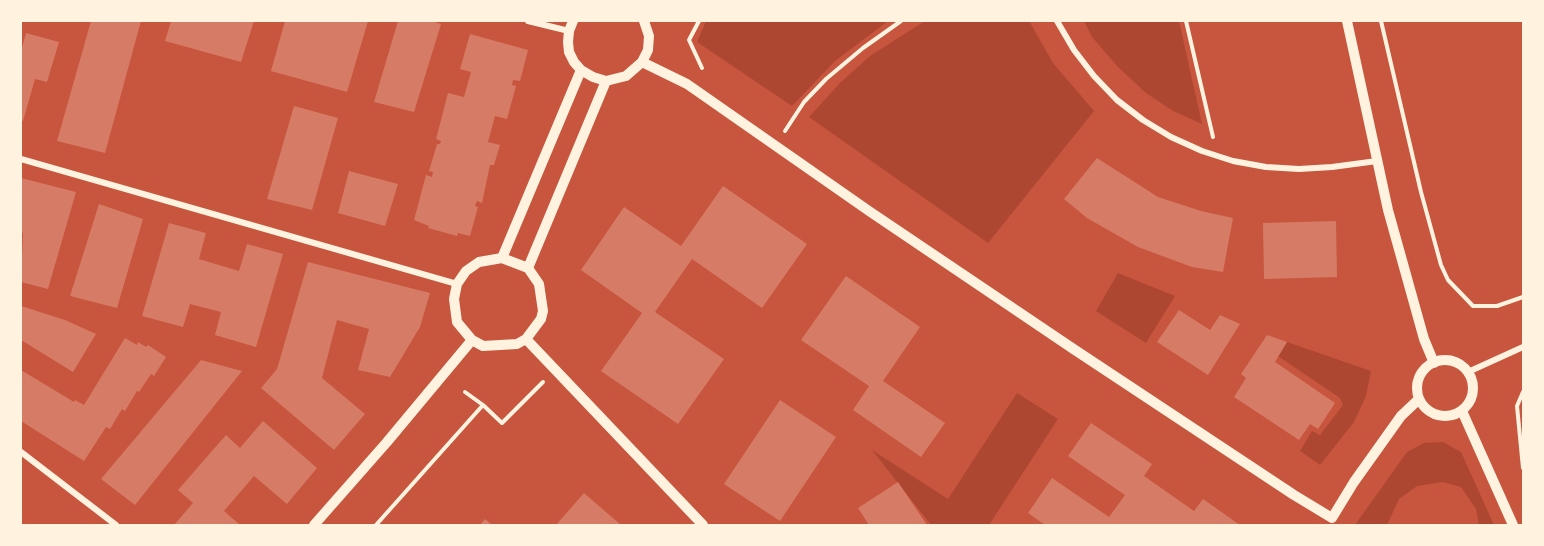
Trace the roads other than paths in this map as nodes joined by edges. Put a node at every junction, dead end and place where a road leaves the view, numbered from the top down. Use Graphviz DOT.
graph roads {
  1 [pos="528,21"];
  2 [pos="644,21"];
  3 [pos="1057,21"];
  4 [pos="1347,21"];
  5 [pos="571,26"];
  6 [pos="642,62"];
  7 [pos="581,70"];
  8 [pos="606,81"];
  9 [pos="21,159"];
  10 [pos="1377,161"];
  11 [pos="502,258"];
  12 [pos="528,268"];
  13 [pos="457,284"];
  14 [pos="526,339"];
  15 [pos="472,340"];
  16 [pos="1523,347"];
  17 [pos="1434,363"];
  18 [pos="1468,372"];
  19 [pos="1419,399"];
  20 [pos="1462,411"];
  21 [pos="21,452"];
  22 [pos="1329,521"];
  23 [pos="116,525"];
  24 [pos="314,525"];
  25 [pos="703,525"];
  26 [pos="1513,525"];
  1 -- 5 [label="street"];
  2 -- 6 [label="street"];
  3 -- 10 [label="street"];
  4 -- 10 [label="street"];
  5 -- 7 [label="street"];
  6 -- 8 [label="street"];
  6 -- 22 [label="street"];
  7 -- 8 [label="street"];
  7 -- 11 [label="street"];
  8 -- 12 [label="street"];
  9 -- 13 [label="street"];
  10 -- 17 [label="street"];
  11 -- 12 [label="street"];
  11 -- 13 [label="street"];
  12 -- 14 [label="street"];
  13 -- 15 [label="street"];
  14 -- 15 [label="street"];
  14 -- 25 [label="street"];
  15 -- 24 [label="street"];
  16 -- 18 [label="street"];
  17 -- 18 [label="street"];
  17 -- 19 [label="street"];
  18 -- 20 [label="street"];
  19 -- 20 [label="street"];
  19 -- 22 [label="street"];
  20 -- 26 [label="street"];
  21 -- 23 [label="street"];
}
